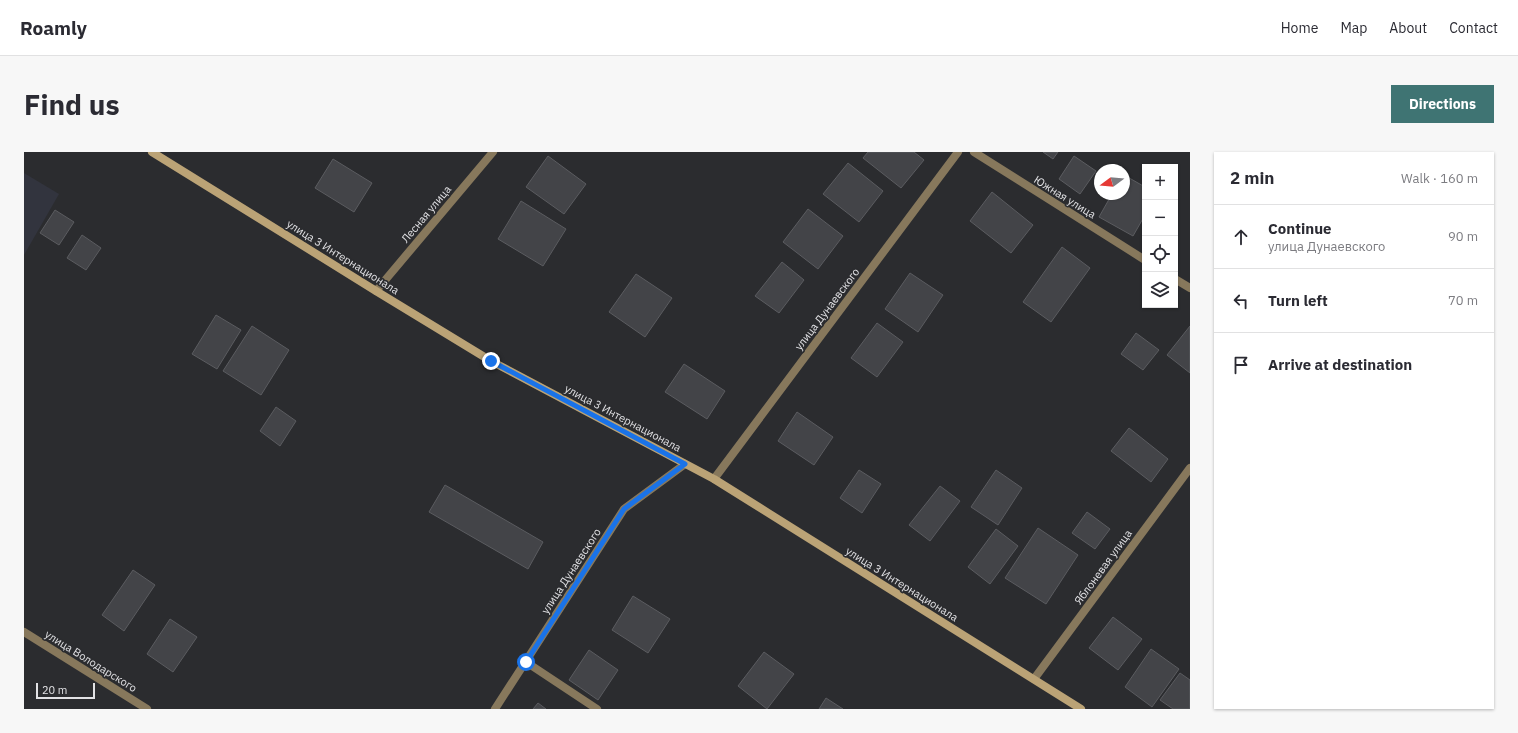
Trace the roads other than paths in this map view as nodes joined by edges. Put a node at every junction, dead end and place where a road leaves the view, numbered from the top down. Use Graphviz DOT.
graph roads {
  1 [pos="152,152"];
  2 [pos="494,152"];
  3 [pos="958,152"];
  4 [pos="974,152"];
  5 [pos="1142,258"];
  6 [pos="1178,281"];
  7 [pos="1190,288"];
  8 [pos="376,291"];
  9 [pos="685,464"];
  10 [pos="1190,468"];
  11 [pos="714,479"];
  12 [pos="24,632"];
  13 [pos="526,662"];
  14 [pos="1034,679"];
  15 [pos="147,709"];
  16 [pos="495,709"];
  17 [pos="597,709"];
  18 [pos="1081,709"];
  1 -- 8 [label="street, улица 3 Интернационала"];
  2 -- 8 [label="street, Лесная улица"];
  3 -- 11 [label="street, улица Дунаевского"];
  4 -- 5 [label="street, Южная улица"];
  6 -- 7 [label="street"];
  8 -- 9 [label="street, улица 3 Интернационала"];
  9 -- 11 [label="street, улица 3 Интернационала"];
  9 -- 13 [label="street, улица Дунаевского"];
  10 -- 14 [label="street, Яблоневая улица"];
  11 -- 14 [label="street, улица 3 Интернационала"];
  12 -- 15 [label="street, улица Володарского"];
  13 -- 16 [label="street, улица Дунаевского"];
  13 -- 17 [label="street"];
  14 -- 18 [label="street, улица 3 Интернационала"];
}
